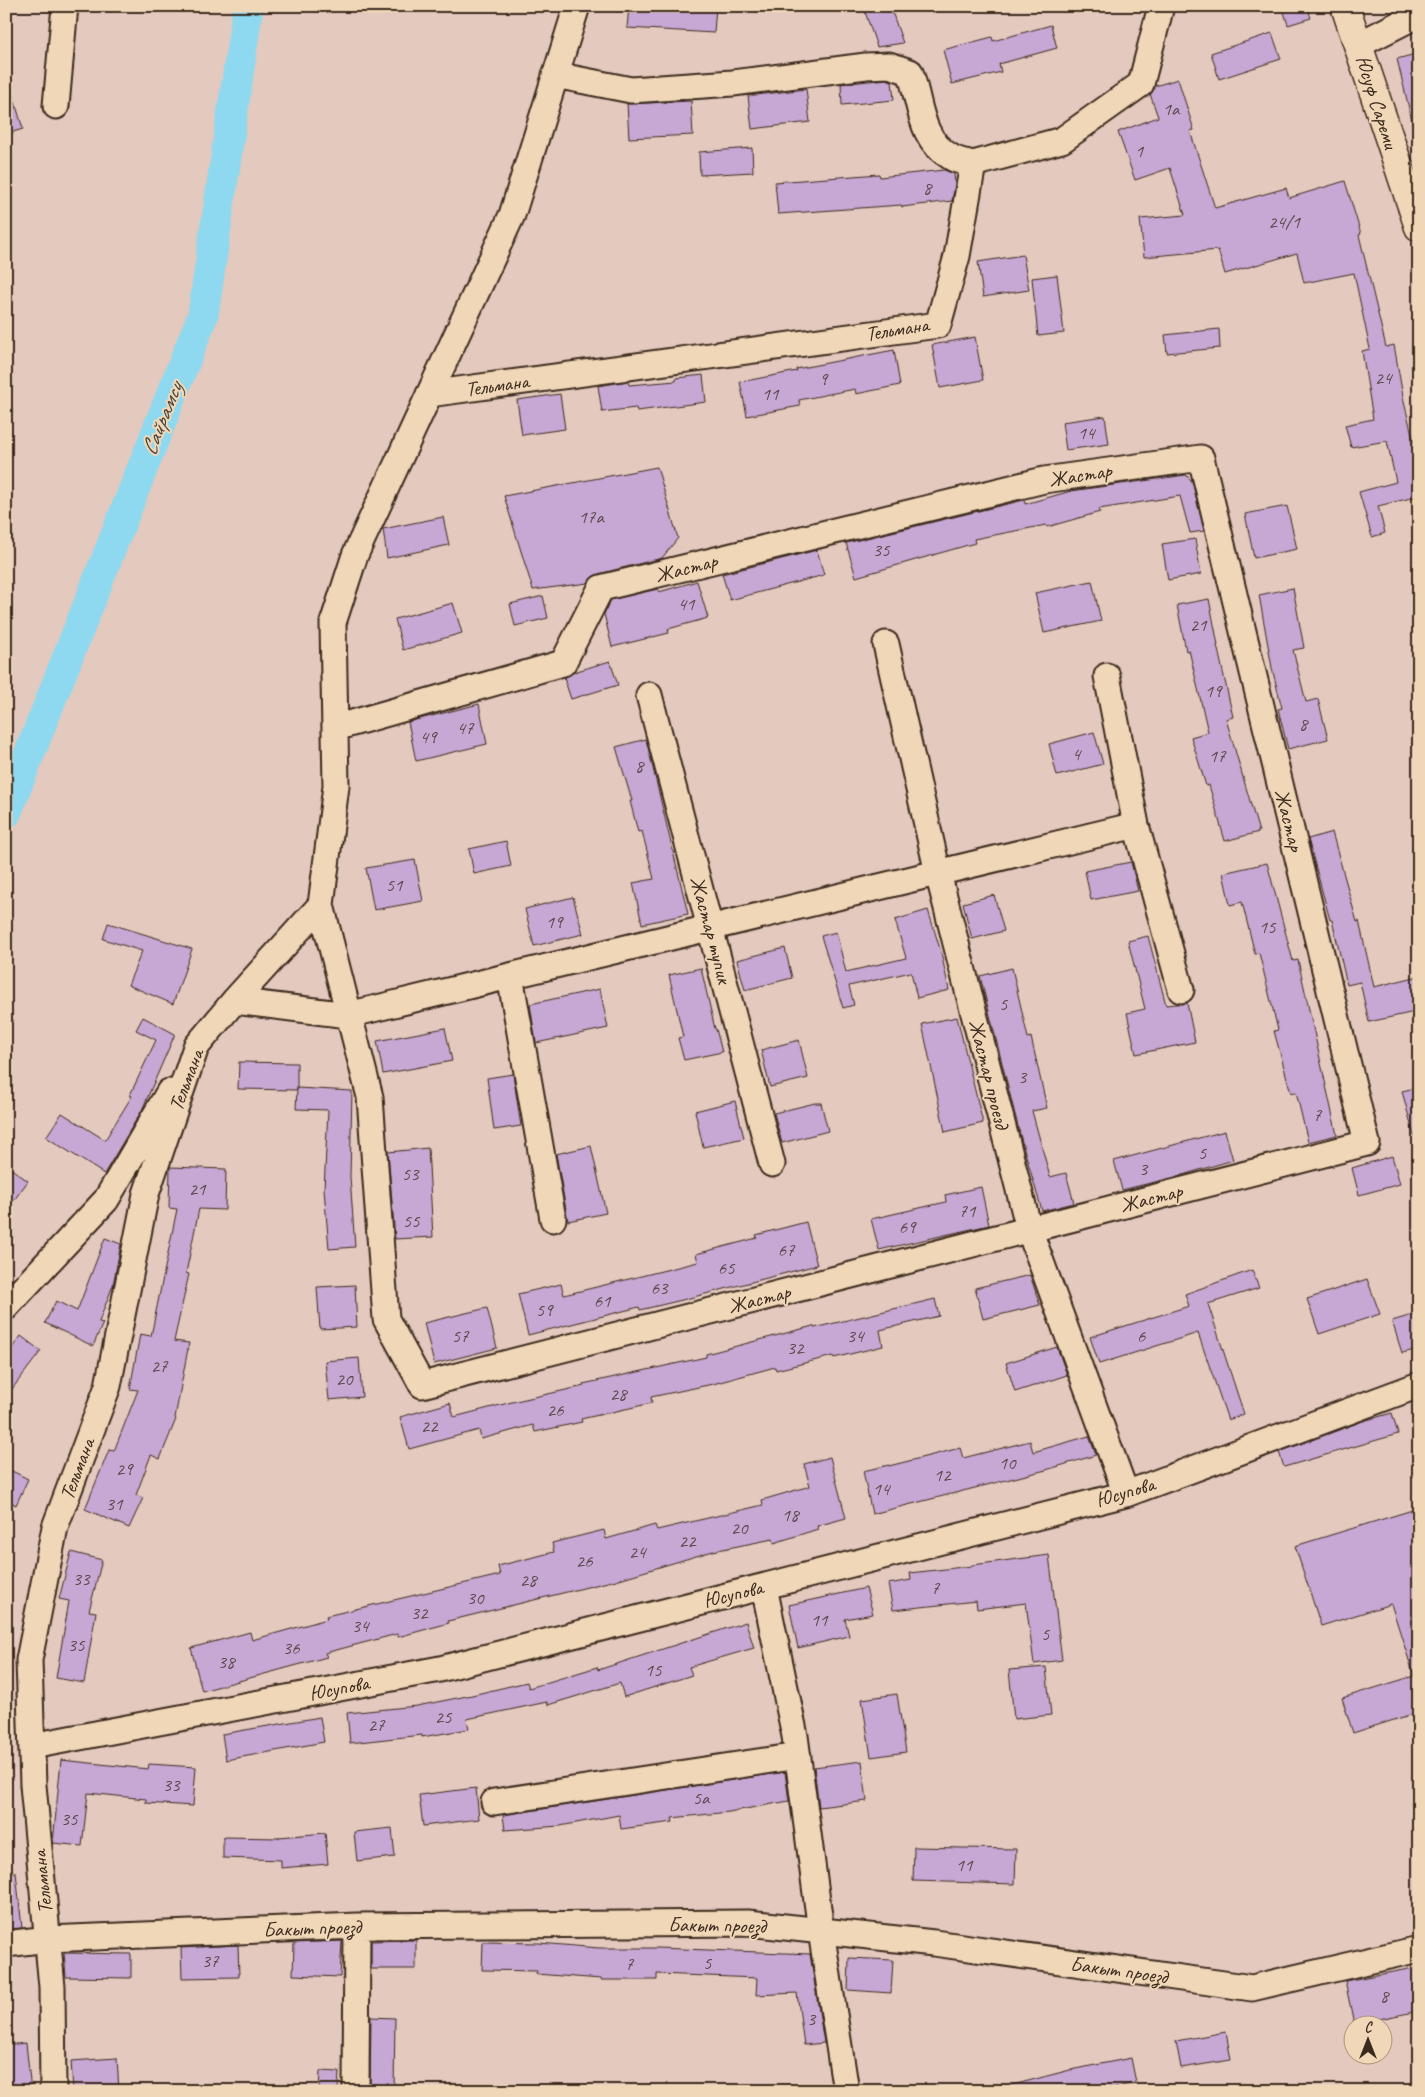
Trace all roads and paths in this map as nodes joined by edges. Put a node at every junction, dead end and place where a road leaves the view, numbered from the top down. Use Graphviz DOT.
graph roads {
  1 [pos="65,6"];
  2 [pos="577,6"];
  3 [pos="1161,6"];
  4 [pos="1345,6"];
  5 [pos="1419,14"];
  6 [pos="1358,45"];
  7 [pos="555,75"];
  8 [pos="56,106"];
  9 [pos="973,164"];
  10 [pos="1419,226"];
  11 [pos="429,394"];
  12 [pos="886,644"];
  13 [pos="1107,676"];
  14 [pos="649,695"];
  15 [pos="335,728"];
  16 [pos="1136,826"];
  17 [pos="938,873"];
  18 [pos="321,905"];
  19 [pos="711,928"];
  20 [pos="510,976"];
  21 [pos="1181,990"];
  22 [pos="234,1001"];
  23 [pos="348,1015"];
  24 [pos="196,1047"];
  25 [pos="772,1164"];
  26 [pos="553,1219"];
  27 [pos="1029,1229"];
  28 [pos="6,1307"];
  29 [pos="1419,1385"];
  30 [pos="1126,1494"];
  31 [pos="764,1586"];
  32 [pos="32,1746"];
  33 [pos="798,1756"];
  34 [pos="494,1802"];
  35 [pos="357,1926"];
  36 [pos="821,1931"];
  37 [pos="48,1939"];
  38 [pos="6,1944"];
  39 [pos="1419,1949"];
  40 [pos="53,2091"];
  41 [pos="356,2091"];
  42 [pos="846,2091"];
  1 -- 8 [label="street"];
  2 -- 7 [label="street"];
  3 -- 9 [label="street"];
  4 -- 6 [label="main road, Юсуф Сареми"];
  5 -- 6 [label="street"];
  6 -- 10 [label="main road, Юсуф Сареми"];
  7 -- 9 [label="street"];
  7 -- 11 [label="street"];
  9 -- 11 [label="street, Тельмана"];
  11 -- 15 [label="street"];
  12 -- 17 [label="street, Жастар проезд"];
  13 -- 16 [label="street"];
  14 -- 19 [label="street, Жастар тупик"];
  15 -- 18 [label="street"];
  15 -- 27 [label="street, Жастар"];
  16 -- 17 [label="street"];
  16 -- 21 [label="street"];
  17 -- 19 [label="street"];
  17 -- 27 [label="street, Жастар проезд"];
  18 -- 22 [label="street, Тельмана"];
  18 -- 23 [label="street"];
  19 -- 20 [label="street"];
  19 -- 25 [label="street, Жастар тупик"];
  20 -- 23 [label="street"];
  20 -- 26 [label="street"];
  22 -- 23 [label="street"];
  22 -- 24 [label="street, Тельмана"];
  23 -- 27 [label="street, Жастар"];
  24 -- 28 [label="street"];
  24 -- 32 [label="street, Тельмана"];
  27 -- 30 [label="street, Жастар проезд"];
  29 -- 30 [label="street, Юсупова"];
  30 -- 31 [label="street, Юсупова"];
  31 -- 32 [label="street, Юсупова"];
  31 -- 33 [label="street"];
  32 -- 37 [label="street, Тельмана"];
  33 -- 34 [label="street"];
  33 -- 36 [label="street"];
  35 -- 36 [label="street, Бакыт проезд"];
  35 -- 37 [label="street, Бакыт проезд"];
  35 -- 41 [label="street"];
  36 -- 39 [label="street, Бакыт проезд"];
  36 -- 42 [label="street"];
  37 -- 38 [label="street, Бакыт проезд"];
  37 -- 40 [label="street, Тельмана"];
}
